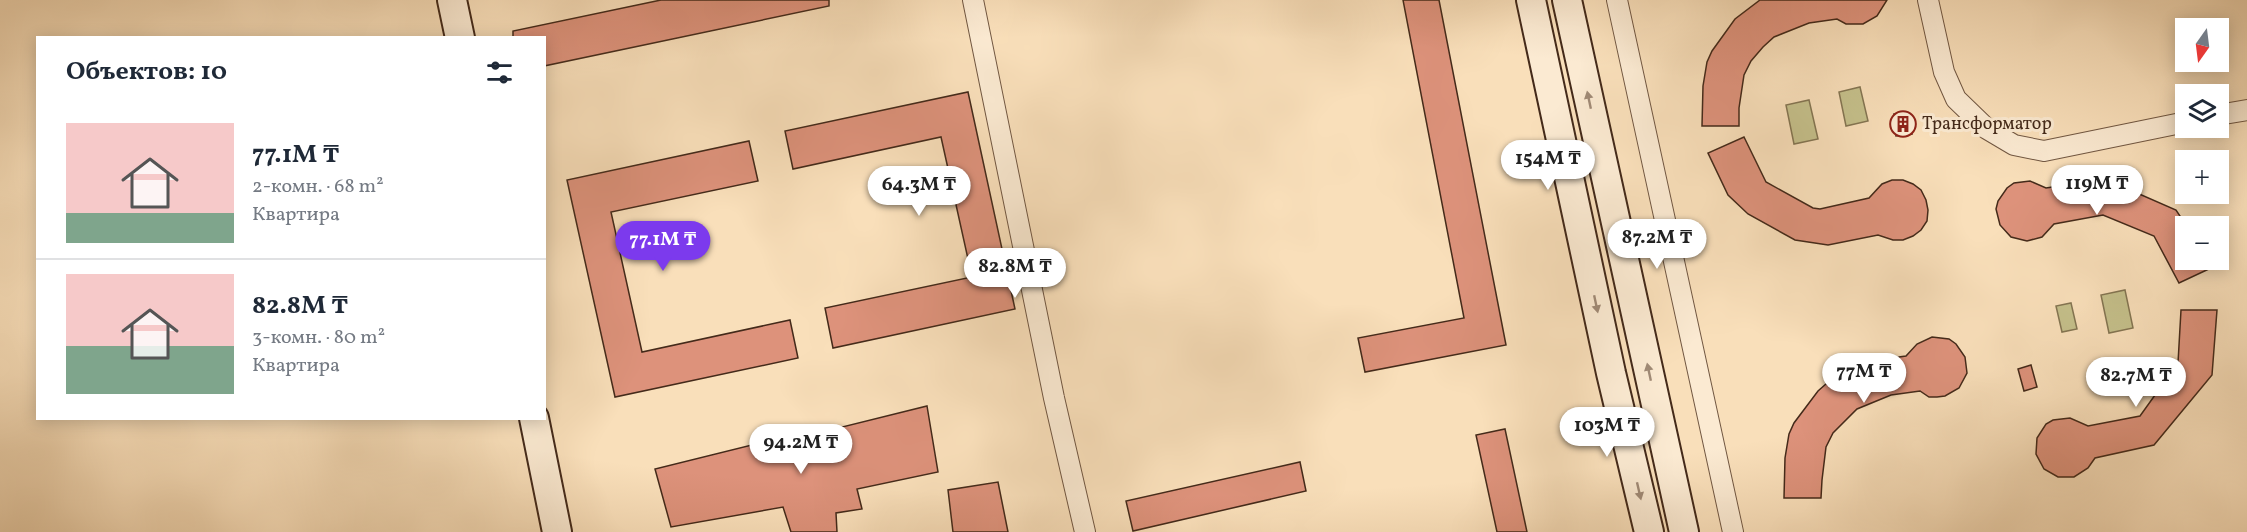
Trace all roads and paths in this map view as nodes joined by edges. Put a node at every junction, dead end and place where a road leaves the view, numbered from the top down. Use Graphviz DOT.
graph roads {
  1 [pos="452,0"];
  2 [pos="973,0"];
  3 [pos="1531,0"];
  4 [pos="1567,0"];
  5 [pos="1617,0"];
  6 [pos="1928,0"];
  7 [pos="460,36"];
  8 [pos="2247,110"];
  9 [pos="2229,113"];
  10 [pos="2175,124"];
  11 [pos="534,420"];
  12 [pos="557,532"];
  13 [pos="1085,532"];
  14 [pos="1648,532"];
  15 [pos="1684,532"];
  16 [pos="1733,532"];
  1 -- 7 [label="street"];
  2 -- 13 [label="street"];
  3 -- 14 [label="street, one-way"];
  15 -- 4 [label="street, one-way"];
  5 -- 16 [label="street"];
  6 -- 10 [label="street"];
  8 -- 9 [label="street"];
  11 -- 12 [label="street"];
}
